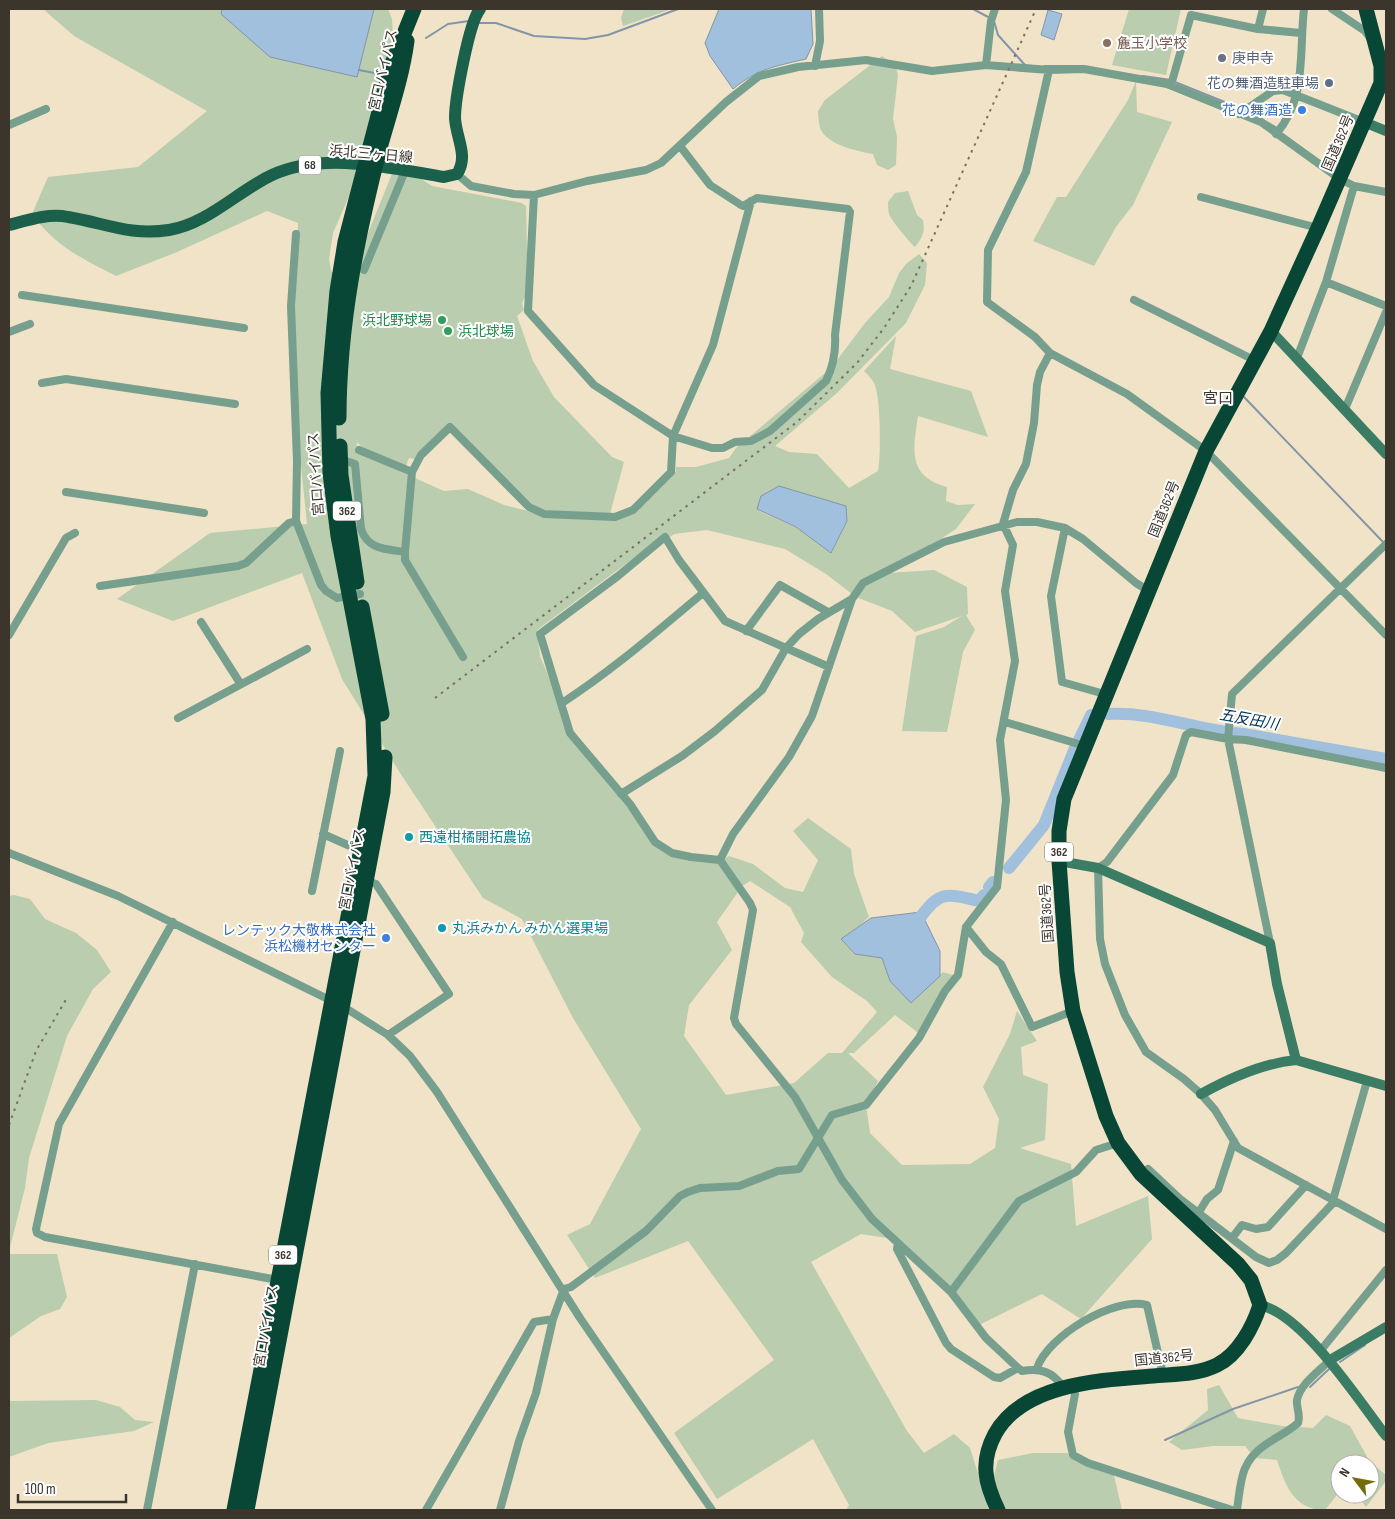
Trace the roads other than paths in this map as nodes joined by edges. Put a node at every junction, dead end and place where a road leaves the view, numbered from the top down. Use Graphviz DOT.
graph roads {
  1 [pos="480,9"];
  2 [pos="819,9"];
  3 [pos="1263,9"];
  4 [pos="1304,9"];
  5 [pos="1332,9"];
  6 [pos="1366,9"];
  7 [pos="1192,12"];
  8 [pos="412,13"];
  9 [pos="993,14"];
  10 [pos="1258,29"];
  11 [pos="1301,34"];
  12 [pos="1381,51"];
  13 [pos="986,65"];
  14 [pos="814,66"];
  15 [pos="1049,70"];
  16 [pos="1172,83"];
  17 [pos="1297,95"];
  18 [pos="46,109"];
  19 [pos="1239,114"];
  20 [pos="1364,122"];
  21 [pos="9,125"];
  22 [pos="1386,131"];
  23 [pos="1276,134"];
  24 [pos="680,146"];
  25 [pos="370,166"];
  26 [pos="405,171"];
  27 [pos="457,174"];
  28 [pos="1340,179"];
  29 [pos="1354,186"];
  30 [pos="1386,192"];
  31 [pos="534,195"];
  32 [pos="1201,197"];
  33 [pos="751,201"];
  34 [pos="9,225"];
  35 [pos="1318,228"];
  36 [pos="296,234"];
  37 [pos="364,270"];
  38 [pos="1326,282"];
  39 [pos="22,295"];
  40 [pos="1134,300"];
  41 [pos="1386,306"];
  42 [pos="1386,312"];
  43 [pos="30,324"];
  44 [pos="244,328"];
  45 [pos="1271,331"];
  46 [pos="9,332"];
  47 [pos="1050,353"];
  48 [pos="1297,358"];
  49 [pos="1256,361"];
  50 [pos="42,383"];
  51 [pos="235,404"];
  52 [pos="1345,409"];
  53 [pos="673,436"];
  54 [pos="359,450"];
  55 [pos="1206,451"];
  56 [pos="1386,454"];
  57 [pos="340,459"];
  58 [pos="412,472"];
  59 [pos="66,492"];
  60 [pos="204,513"];
  61 [pos="296,521"];
  62 [pos="1003,524"];
  63 [pos="1065,528"];
  64 [pos="75,533"];
  65 [pos="1384,546"];
  66 [pos="405,552"];
  67 [pos="100,586"];
  68 [pos="1340,589"];
  69 [pos="1149,591"];
  70 [pos="703,593"];
  71 [pos="354,594"];
  72 [pos="852,599"];
  73 [pos="828,612"];
  74 [pos="201,622"];
  75 [pos="746,631"];
  76 [pos="1386,634"];
  77 [pos="9,635"];
  78 [pos="786,648"];
  79 [pos="307,650"];
  80 [pos="463,656"];
  81 [pos="829,667"];
  82 [pos="240,683"];
  83 [pos="1108,695"];
  84 [pos="562,703"];
  85 [pos="178,718"];
  86 [pos="1005,722"];
  87 [pos="1228,739"];
  88 [pos="1085,746"];
  89 [pos="340,751"];
  90 [pos="1386,768"];
  91 [pos="621,794"];
  92 [pos="323,834"];
  93 [pos="361,851"];
  94 [pos="9,853"];
  95 [pos="720,860"];
  96 [pos="1059,861"];
  97 [pos="1098,868"];
  98 [pos="366,881"];
  99 [pos="312,891"];
  100 [pos="172,922"];
  101 [pos="966,927"];
  102 [pos="1270,943"];
  103 [pos="338,1004"];
  104 [pos="1073,1011"];
  105 [pos="388,1035"];
  106 [pos="1296,1060"];
  107 [pos="1367,1081"];
  108 [pos="1386,1086"];
  109 [pos="1201,1094"];
  110 [pos="818,1136"];
  111 [pos="1234,1141"];
  112 [pos="1118,1143"];
  113 [pos="1141,1174"];
  114 [pos="1306,1185"];
  115 [pos="1334,1200"];
  116 [pos="1199,1212"];
  117 [pos="1386,1229"];
  118 [pos="1232,1238"];
  119 [pos="898,1243"];
  120 [pos="195,1264"];
  121 [pos="1386,1270"];
  122 [pos="278,1280"];
  123 [pos="564,1289"];
  124 [pos="951,1292"];
  125 [pos="1260,1305"];
  126 [pos="553,1319"];
  127 [pos="1386,1327"];
  128 [pos="1321,1350"];
  129 [pos="1330,1360"];
  130 [pos="1018,1368"];
  131 [pos="1037,1368"];
  132 [pos="1163,1375"];
  133 [pos="1067,1386"];
  134 [pos="1386,1436"];
  135 [pos="147,1510"];
  136 [pos="234,1510"];
  137 [pos="247,1510"];
  138 [pos="426,1510"];
  139 [pos="500,1510"];
  140 [pos="712,1510"];
  141 [pos="998,1510"];
  142 [pos="1232,1510"];
  143 [pos="1237,1510"];
  1 -- 27 [label="main road"];
  2 -- 14 [label="street"];
  3 -- 10 [label="street"];
  4 -- 11 [label="street"];
  5 -- 12 [label="street"];
  6 -- 12 [label="highway, 国道362号 / 362"];
  7 -- 10 [label="street"];
  7 -- 16 [label="street"];
  8 -- 25 [label="highway, 宮口バイパス / 362"];
  9 -- 13 [label="street"];
  10 -- 11 [label="street"];
  11 -- 17 [label="street"];
  12 -- 20 [label="highway, 国道362号 / 362"];
  13 -- 14 [label="street"];
  13 -- 15 [label="street"];
  14 -- 24 [label="street"];
  15 -- 16 [label="street"];
  15 -- 47 [label="street"];
  16 -- 19 [label="street"];
  17 -- 19 [label="street"];
  17 -- 20 [label="street"];
  17 -- 23 [label="street"];
  18 -- 21 [label="street"];
  19 -- 23 [label="street"];
  20 -- 22 [label="street"];
  20 -- 28 [label="highway, 国道362号 / 362"];
  23 -- 28 [label="street"];
  24 -- 31 [label="street"];
  24 -- 33 [label="street"];
  25 -- 26 [label="main road, 浜北三ヶ日線 / 68"];
  25 -- 34 [label="main road, 浜北三ヶ日線 / 68"];
  25 -- 57 [label="highway, 宮口バイパス / 362"];
  25 -- 71 [label="highway, 宮口バイパス / 362"];
  26 -- 27 [label="main road, 浜北三ヶ日線 / 68"];
  26 -- 37 [label="street"];
  27 -- 31 [label="street"];
  28 -- 29 [label="street"];
  28 -- 35 [label="highway, 国道362号 / 362"];
  29 -- 30 [label="street"];
  29 -- 38 [label="street"];
  31 -- 53 [label="street"];
  32 -- 35 [label="street"];
  33 -- 53 [label="street"];
  33 -- 53 [label="street"];
  35 -- 45 [label="highway, 国道362号 / 362"];
  36 -- 61 [label="street"];
  38 -- 41 [label="street"];
  38 -- 48 [label="street"];
  39 -- 44 [label="street"];
  40 -- 49 [label="street"];
  42 -- 52 [label="street"];
  43 -- 46 [label="street"];
  45 -- 48 [label="street"];
  45 -- 49 [label="highway, 国道362号 / 362"];
  47 -- 55 [label="street"];
  47 -- 62 [label="street"];
  48 -- 52 [label="street"];
  49 -- 55 [label="highway, 国道362号 / 362"];
  50 -- 51 [label="street"];
  52 -- 56 [label="street"];
  53 -- 58 [label="street"];
  54 -- 58 [label="street"];
  55 -- 68 [label="street"];
  55 -- 69 [label="highway, 国道362号 / 362"];
  57 -- 66 [label="street"];
  57 -- 71 [label="highway, 宮口バイパス / 362"];
  58 -- 66 [label="street"];
  59 -- 60 [label="street"];
  61 -- 67 [label="street"];
  61 -- 71 [label="street"];
  62 -- 63 [label="street"];
  62 -- 72 [label="street"];
  62 -- 86 [label="street"];
  63 -- 69 [label="street"];
  63 -- 83 [label="street"];
  64 -- 77 [label="street"];
  65 -- 68 [label="street"];
  66 -- 80 [label="street"];
  68 -- 76 [label="street"];
  68 -- 87 [label="street"];
  69 -- 83 [label="highway, 国道362号 / 362"];
  70 -- 75 [label="street"];
  70 -- 84 [label="street"];
  70 -- 84 [label="street"];
  71 -- 93 [label="highway, 宮口バイパス / 362"];
  71 -- 98 [label="highway, 宮口バイパス / 362"];
  72 -- 73 [label="street"];
  72 -- 81 [label="street"];
  73 -- 75 [label="street"];
  73 -- 78 [label="street"];
  74 -- 82 [label="street"];
  75 -- 78 [label="street"];
  78 -- 81 [label="street"];
  78 -- 91 [label="street"];
  79 -- 82 [label="street"];
  81 -- 95 [label="street"];
  82 -- 85 [label="street"];
  83 -- 88 [label="highway, 国道362号 / 362"];
  84 -- 91 [label="street"];
  86 -- 88 [label="street"];
  86 -- 101 [label="street"];
  87 -- 90 [label="street"];
  87 -- 97 [label="street"];
  87 -- 102 [label="street"];
  88 -- 96 [label="highway, 国道362号 / 362"];
  89 -- 92 [label="street"];
  91 -- 95 [label="street"];
  92 -- 93 [label="street"];
  92 -- 99 [label="street"];
  93 -- 103 [label="highway, 宮口バイパス / 362"];
  94 -- 100 [label="street"];
  95 -- 110 [label="street"];
  96 -- 97 [label="street"];
  96 -- 104 [label="highway, 国道362号 / 362"];
  97 -- 102 [label="street"];
  97 -- 109 [label="street"];
  98 -- 103 [label="highway, 宮口バイパス / 362"];
  98 -- 105 [label="street"];
  100 -- 103 [label="street"];
  100 -- 120 [label="street"];
  101 -- 104 [label="street"];
  101 -- 110 [label="street"];
  102 -- 106 [label="street"];
  103 -- 105 [label="street"];
  103 -- 122 [label="highway, 宮口バイパス / 362"];
  103 -- 137 [label="highway, 宮口バイパス / 362"];
  104 -- 112 [label="highway, 国道362号 / 362"];
  105 -- 123 [label="street"];
  106 -- 107 [label="street"];
  106 -- 109 [label="street"];
  107 -- 108 [label="street"];
  107 -- 115 [label="street"];
  109 -- 111 [label="street"];
  110 -- 119 [label="street"];
  110 -- 123 [label="street"];
  111 -- 114 [label="street"];
  111 -- 116 [label="street"];
  112 -- 113 [label="highway, 国道362号 / 362"];
  112 -- 124 [label="street"];
  113 -- 116 [label="street"];
  113 -- 125 [label="highway, 国道362号 / 362"];
  114 -- 115 [label="street"];
  114 -- 118 [label="street"];
  115 -- 117 [label="street"];
  115 -- 118 [label="street"];
  116 -- 118 [label="street"];
  119 -- 124 [label="street"];
  119 -- 130 [label="street"];
  120 -- 122 [label="street"];
  120 -- 135 [label="street"];
  121 -- 128 [label="street"];
  122 -- 136 [label="highway, 宮口バイパス / 362"];
  123 -- 126 [label="street"];
  123 -- 140 [label="street"];
  124 -- 130 [label="street"];
  125 -- 128 [label="street"];
  125 -- 132 [label="highway, 国道362号"];
  126 -- 138 [label="street"];
  126 -- 139 [label="street"];
  127 -- 129 [label="street"];
  128 -- 129 [label="street"];
  129 -- 134 [label="street"];
  129 -- 143 [label="street"];
  130 -- 131 [label="street"];
  131 -- 132 [label="street"];
  131 -- 133 [label="street"];
  132 -- 133 [label="highway, 国道362号"];
  133 -- 141 [label="highway, 国道362号"];
  133 -- 142 [label="street"];
}
